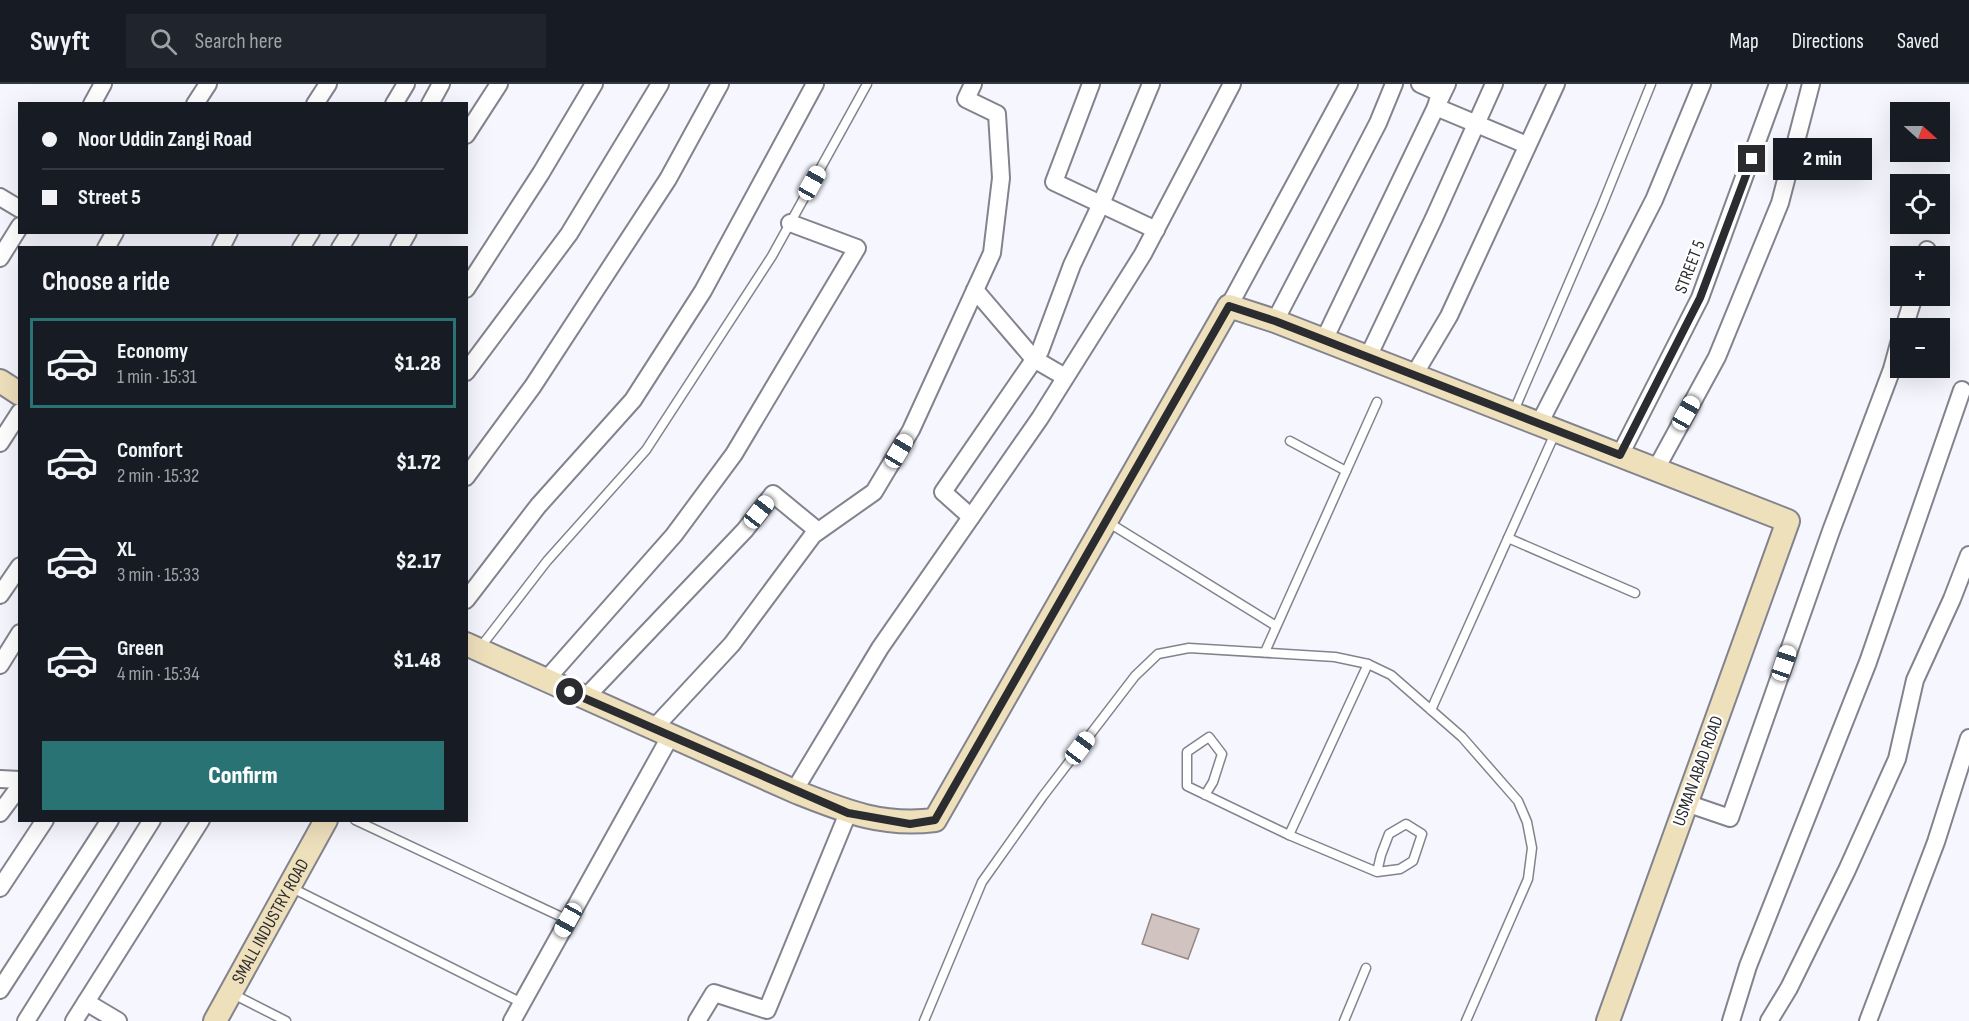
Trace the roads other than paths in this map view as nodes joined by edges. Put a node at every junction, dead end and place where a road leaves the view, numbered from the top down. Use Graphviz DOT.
graph roads {
  1 [pos="103,84"];
  2 [pos="208,84"];
  3 [pos="328,84"];
  4 [pos="406,84"];
  5 [pos="441,84"];
  6 [pos="498,84"];
  7 [pos="594,84"];
  8 [pos="660,84"];
  9 [pos="720,84"];
  10 [pos="815,84"];
  11 [pos="867,84"];
  12 [pos="973,84"];
  13 [pos="1091,84"];
  14 [pos="1151,84"];
  15 [pos="1232,84"];
  16 [pos="1349,84"];
  17 [pos="1394,84"];
  18 [pos="1420,84"];
  19 [pos="1448,84"];
  20 [pos="1494,84"];
  21 [pos="1556,84"];
  22 [pos="1651,84"];
  23 [pos="1702,84"];
  24 [pos="1778,84"];
  25 [pos="1811,84"];
  26 [pos="93,102"];
  27 [pos="196,102"];
  28 [pos="316,102"];
  29 [pos="395,102"];
  30 [pos="431,102"];
  31 [pos="1436,107"];
  32 [pos="1476,124"];
  33 [pos="468,132"];
  34 [pos="1527,145"];
  35 [pos="0,197"];
  36 [pos="1101,204"];
  37 [pos="18,208"];
  38 [pos="790,223"];
  39 [pos="18,229"];
  40 [pos="1156,230"];
  41 [pos="0,258"];
  42 [pos="468,286"];
  43 [pos="975,290"];
  44 [pos="1229,306"];
  45 [pos="1275,321"];
  46 [pos="1324,340"];
  47 [pos="1368,357"];
  48 [pos="1034,359"];
  49 [pos="468,369"];
  50 [pos="1890,374"];
  51 [pos="1414,375"];
  52 [pos="1065,377"];
  53 [pos="0,381"];
  54 [pos="1962,390"];
  55 [pos="18,393"];
  56 [pos="1377,402"];
  57 [pos="1512,414"];
  58 [pos="18,415"];
  59 [pos="1548,427"];
  60 [pos="1290,441"];
  61 [pos="0,443"];
  62 [pos="1620,455"];
  63 [pos="1656,469"];
  64 [pos="1346,471"];
  65 [pos="468,474"];
  66 [pos="971,517"];
  67 [pos="1106,521"];
  68 [pos="818,531"];
  69 [pos="1508,538"];
  70 [pos="1969,555"];
  71 [pos="18,569"];
  72 [pos="1635,593"];
  73 [pos="0,595"];
  74 [pos="468,597"];
  75 [pos="1276,626"];
  76 [pos="18,636"];
  77 [pos="473,647"];
  78 [pos="1265,652"];
  79 [pos="1368,664"];
  80 [pos="0,665"];
  81 [pos="545,681"];
  82 [pos="585,698"];
  83 [pos="1431,710"];
  84 [pos="662,732"];
  85 [pos="1969,738"];
  86 [pos="0,779"];
  87 [pos="18,780"];
  88 [pos="18,789"];
  89 [pos="794,791"];
  90 [pos="1205,795"];
  91 [pos="1686,802"];
  92 [pos="0,813"];
  93 [pos="848,813"];
  94 [pos="44,822"];
  95 [pos="109,822"];
  96 [pos="151,822"];
  97 [pos="200,822"];
  98 [pos="325,822"];
  99 [pos="359,822"];
  100 [pos="1289,835"];
  101 [pos="1377,872"];
  102 [pos="290,887"];
  103 [pos="0,888"];
  104 [pos="568,920"];
  105 [pos="1366,968"];
  106 [pos="0,990"];
  107 [pos="231,993"];
  108 [pos="86,1002"];
  109 [pos="522,1004"];
  110 [pos="26,1021"];
  111 [pos="74,1021"];
  112 [pos="118,1021"];
  113 [pos="215,1021"];
  114 [pos="286,1021"];
  115 [pos="512,1021"];
  116 [pos="697,1021"];
  117 [pos="924,1021"];
  118 [pos="1344,1021"];
  119 [pos="1466,1021"];
  120 [pos="1608,1021"];
  121 [pos="1731,1021"];
  122 [pos="1769,1021"];
  123 [pos="1868,1021"];
  1 -- 26 [label="street"];
  2 -- 27 [label="street"];
  3 -- 28 [label="street"];
  4 -- 29 [label="street"];
  5 -- 30 [label="street"];
  6 -- 33 [label="street"];
  7 -- 42 [label="street"];
  8 -- 49 [label="street"];
  9 -- 65 [label="street"];
  10 -- 74 [label="street"];
  11 -- 38 [label="lane"];
  12 -- 43 [label="street"];
  13 -- 36 [label="street"];
  14 -- 36 [label="street"];
  15 -- 40 [label="street"];
  16 -- 44 [label="street"];
  17 -- 45 [label="street"];
  18 -- 31 [label="street"];
  19 -- 31 [label="street"];
  20 -- 32 [label="street"];
  21 -- 34 [label="street"];
  22 -- 57 [label="lane"];
  23 -- 59 [label="street"];
  24 -- 62 [label="street, STREET 5"];
  25 -- 63 [label="street"];
  31 -- 32 [label="street"];
  31 -- 46 [label="street"];
  32 -- 34 [label="street"];
  32 -- 47 [label="street"];
  34 -- 51 [label="street"];
  35 -- 37 [label="street"];
  36 -- 40 [label="street"];
  36 -- 48 [label="street"];
  38 -- 77 [label="lane"];
  38 -- 81 [label="street"];
  39 -- 41 [label="street"];
  40 -- 52 [label="street"];
  43 -- 48 [label="street"];
  43 -- 68 [label="street"];
  44 -- 45 [label="street"];
  44 -- 67 [label="street"];
  45 -- 46 [label="street"];
  46 -- 47 [label="street"];
  47 -- 51 [label="street"];
  48 -- 52 [label="street"];
  48 -- 66 [label="street"];
  50 -- 91 [label="street"];
  51 -- 57 [label="street"];
  52 -- 66 [label="street"];
  53 -- 55 [label="street"];
  54 -- 121 [label="street"];
  56 -- 64 [label="lane"];
  57 -- 59 [label="street"];
  58 -- 61 [label="street"];
  59 -- 62 [label="street"];
  59 -- 69 [label="lane"];
  60 -- 64 [label="lane"];
  62 -- 63 [label="street"];
  63 -- 91 [label="street, USMAN ABAD ROAD"];
  64 -- 75 [label="lane"];
  66 -- 89 [label="street"];
  67 -- 75 [label="lane"];
  67 -- 93 [label="street"];
  68 -- 82 [label="street"];
  68 -- 84 [label="street"];
  69 -- 72 [label="lane"];
  69 -- 83 [label="lane"];
  70 -- 122 [label="street"];
  71 -- 73 [label="street"];
  75 -- 78 [label="lane"];
  76 -- 80 [label="street"];
  77 -- 81 [label="street"];
  78 -- 79 [label="lane"];
  78 -- 117 [label="lane"];
  79 -- 83 [label="lane"];
  79 -- 100 [label="lane"];
  81 -- 82 [label="street"];
  82 -- 84 [label="street"];
  83 -- 119 [label="lane"];
  84 -- 89 [label="street"];
  84 -- 104 [label="street"];
  85 -- 123 [label="street"];
  86 -- 87 [label="street"];
  88 -- 92 [label="street"];
  89 -- 93 [label="street"];
  90 -- 90 [label="lane"];
  90 -- 100 [label="lane"];
  91 -- 120 [label="street, USMAN ABAD ROAD"];
  93 -- 116 [label="street"];
  94 -- 103 [label="street"];
  95 -- 106 [label="street"];
  96 -- 110 [label="street"];
  97 -- 108 [label="street"];
  98 -- 102 [label="street, SMALL INDUSTRY ROAD"];
  99 -- 104 [label="lane"];
  100 -- 101 [label="lane"];
  101 -- 101 [label="lane"];
  102 -- 107 [label="street, SMALL INDUSTRY ROAD"];
  102 -- 109 [label="lane"];
  104 -- 109 [label="street"];
  105 -- 118 [label="lane"];
  107 -- 113 [label="street, SMALL INDUSTRY ROAD"];
  107 -- 114 [label="lane"];
  108 -- 111 [label="street"];
  108 -- 112 [label="street"];
  109 -- 115 [label="street"];
}
